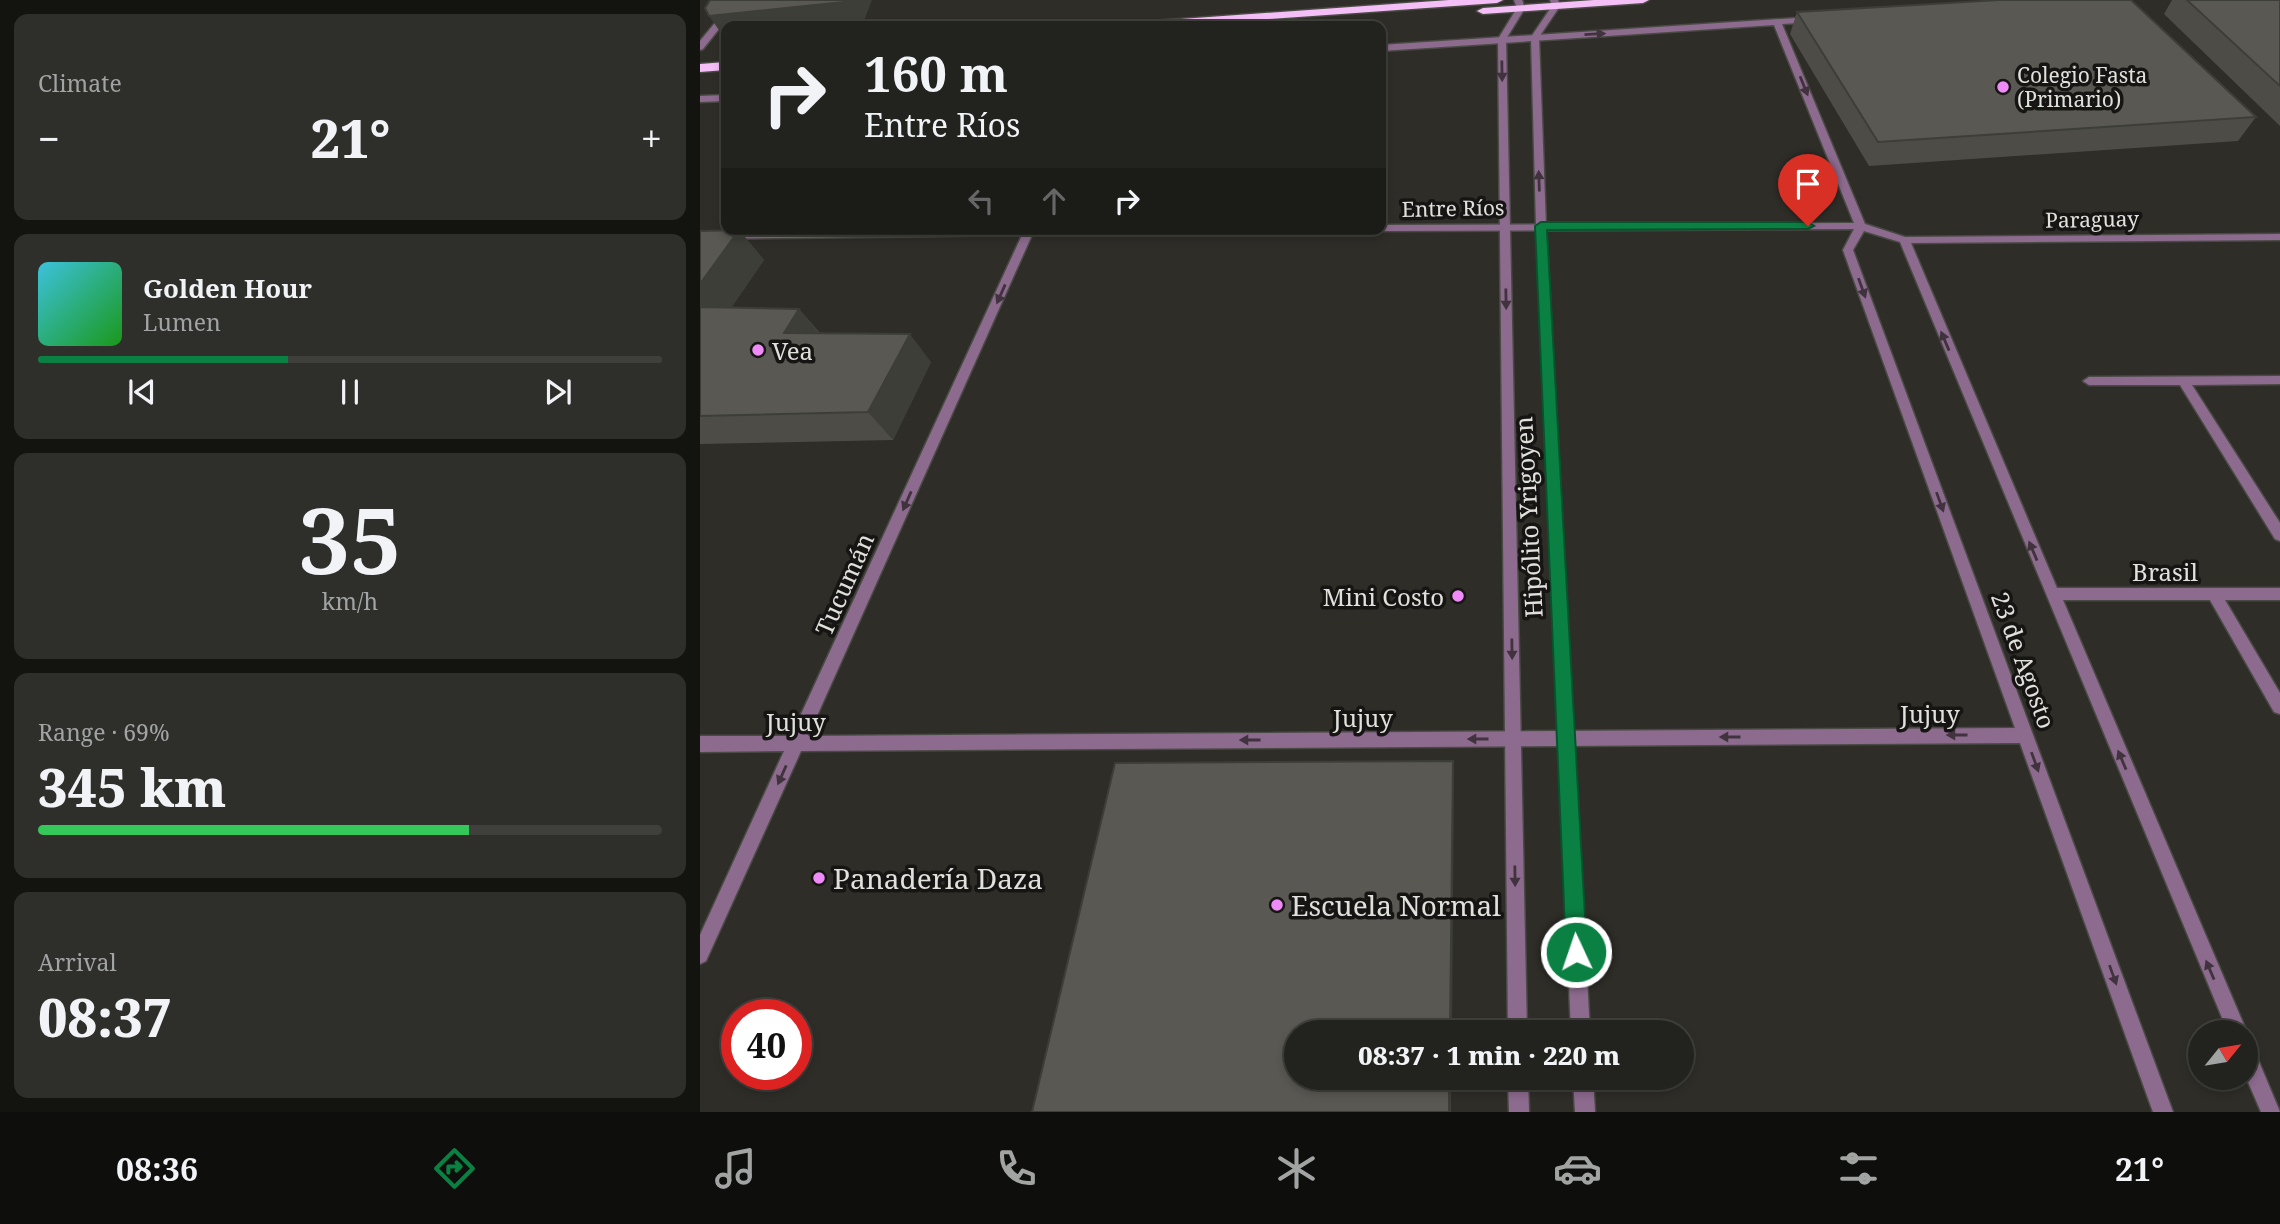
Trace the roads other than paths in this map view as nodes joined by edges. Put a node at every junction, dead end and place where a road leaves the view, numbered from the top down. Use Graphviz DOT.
graph roads {
  1 [pos="738,0"];
  2 [pos="1497,0"];
  3 [pos="1643,0"];
  4 [pos="1555,3"];
  5 [pos="1519,4"];
  6 [pos="1819,20"];
  7 [pos="721,21"];
  8 [pos="721,21"];
  9 [pos="1197,21"];
  10 [pos="1328,21"];
  11 [pos="1777,23"];
  12 [pos="1535,37"];
  13 [pos="1502,39"];
  14 [pos="700,47"];
  15 [pos="1386,48"];
  16 [pos="721,54"];
  17 [pos="700,56"];
  18 [pos="721,66"];
  19 [pos="700,68"];
  20 [pos="721,97"];
  21 [pos="700,99"];
  22 [pos="1505,226"];
  23 [pos="1541,226"];
  24 [pos="1861,226"];
  25 [pos="1386,228"];
  26 [pos="766,235"];
  27 [pos="1027,235"];
  28 [pos="700,236"];
  29 [pos="2280,237"];
  30 [pos="1903,240"];
  31 [pos="2183,380"];
  32 [pos="2280,380"];
  33 [pos="2090,381"];
  34 [pos="2280,535"];
  35 [pos="2051,594"];
  36 [pos="2214,594"];
  37 [pos="2280,594"];
  38 [pos="2280,707"];
  39 [pos="2025,735"];
  40 [pos="1565,738"];
  41 [pos="1513,739"];
  42 [pos="796,743"];
  43 [pos="700,744"];
  44 [pos="700,955"];
  45 [pos="1518,1020"];
  46 [pos="1580,1020"];
  47 [pos="2232,1020"];
  48 [pos="2258,1082"];
  49 [pos="1518,1090"];
  50 [pos="1584,1090"];
  51 [pos="1519,1112"];
  52 [pos="1585,1112"];
  53 [pos="2163,1112"];
  54 [pos="2271,1112"];
  1 -- 8 [label="street"];
  2 -- 9 [label="highway"];
  3 -- 4 [label="highway"];
  4 -- 5 [label="highway"];
  4 -- 12 [label="street"];
  5 -- 10 [label="highway"];
  5 -- 13 [label="street"];
  6 -- 11 [label="street"];
  7 -- 14 [label="street"];
  12 -- 11 [label="street, one-way"];
  11 -- 24 [label="street, one-way"];
  12 -- 13 [label="street"];
  23 -- 12 [label="street, Hipólito Yrigoyen, one-way"];
  13 -- 15 [label="street"];
  13 -- 22 [label="street, Hipólito Yrigoyen, one-way"];
  16 -- 17 [label="highway"];
  18 -- 19 [label="highway"];
  20 -- 21 [label="street"];
  22 -- 23 [label="street, Entre Ríos"];
  22 -- 25 [label="street, Entre Ríos"];
  22 -- 41 [label="street, Hipólito Yrigoyen, one-way"];
  23 -- 24 [label="street, Entre Ríos"];
  23 -- 40 [label="street, Hipólito Yrigoyen"];
  24 -- 30 [label="street"];
  24 -- 39 [label="street, 23 de Agosto, one-way"];
  26 -- 28 [label="street"];
  27 -- 42 [label="street, Tucumán, one-way"];
  29 -- 30 [label="street, Paraguay"];
  35 -- 30 [label="street, 23 de Agosto, one-way"];
  31 -- 32 [label="street"];
  31 -- 33 [label="street"];
  31 -- 34 [label="street"];
  35 -- 36 [label="street, Brasil"];
  47 -- 35 [label="street, 23 de Agosto, one-way"];
  36 -- 37 [label="street, Brasil"];
  36 -- 38 [label="street"];
  39 -- 40 [label="street, Jujuy, one-way"];
  39 -- 53 [label="street, 23 de Agosto, one-way"];
  40 -- 41 [label="street, Jujuy"];
  40 -- 46 [label="street, Hipólito Yrigoyen"];
  41 -- 42 [label="street, Jujuy, one-way"];
  41 -- 45 [label="street, Hipólito Yrigoyen, one-way"];
  42 -- 43 [label="street, Jujuy"];
  42 -- 44 [label="street, Tucumán, one-way"];
  48 -- 54 [label="street"];
  49 -- 51 [label="street"];
  50 -- 52 [label="street"];
}
